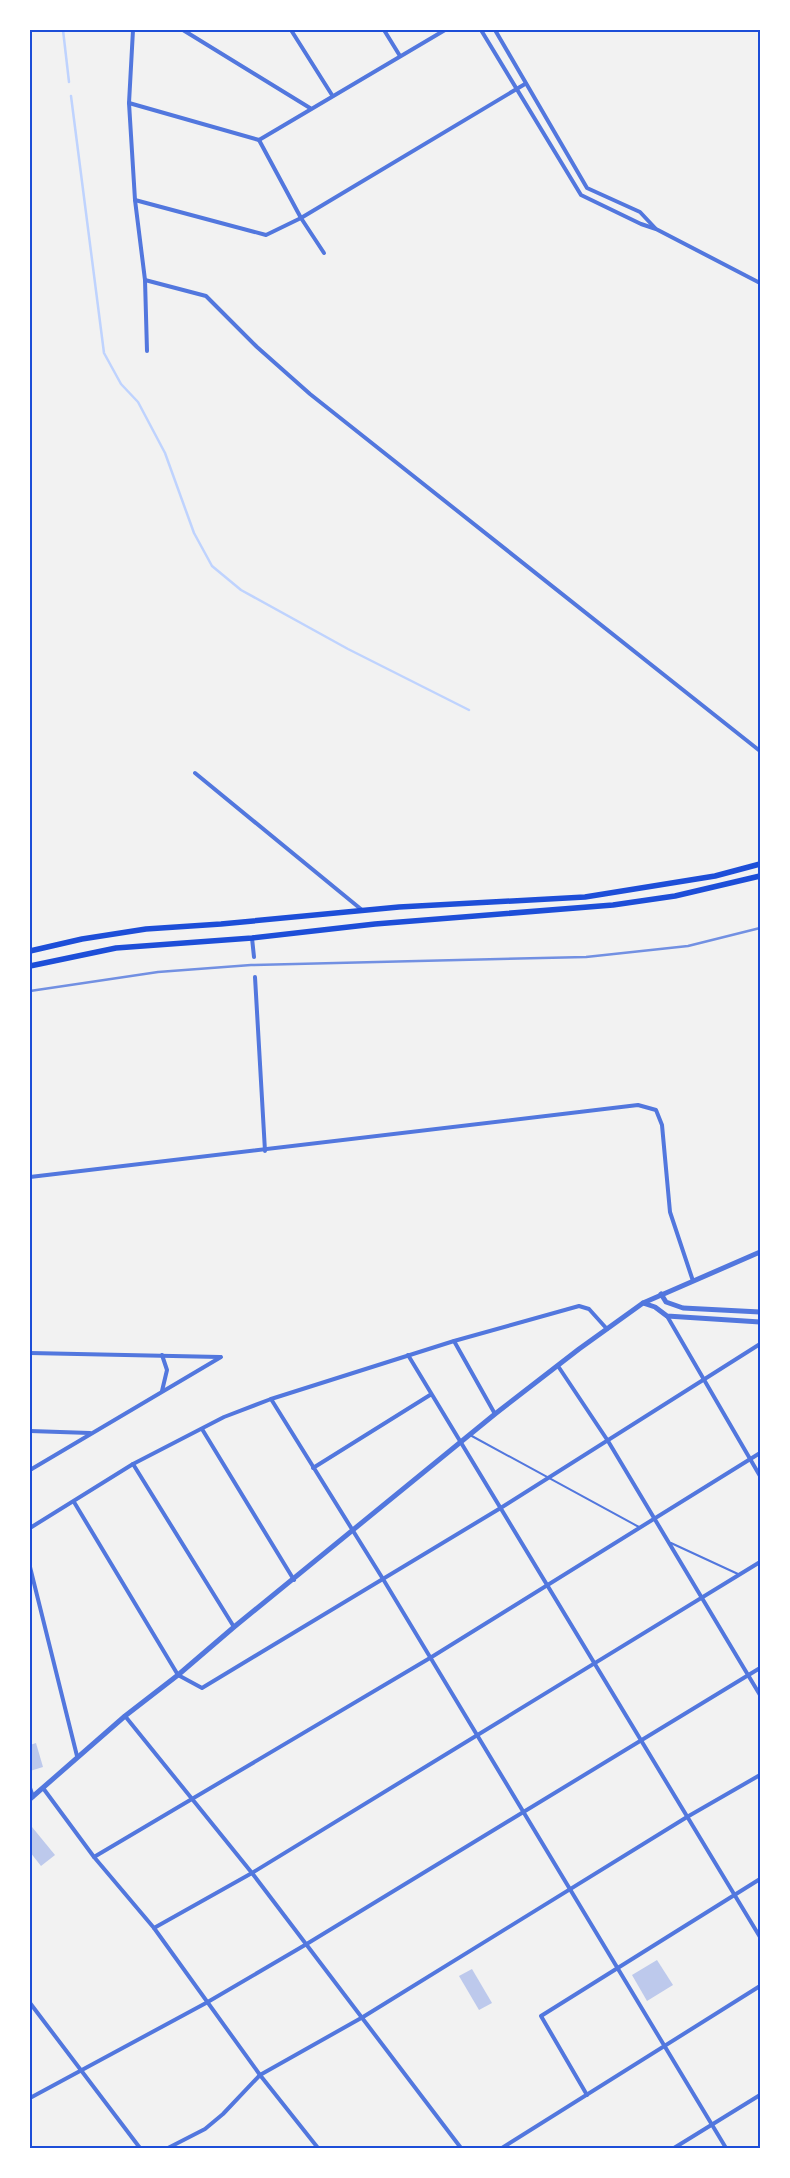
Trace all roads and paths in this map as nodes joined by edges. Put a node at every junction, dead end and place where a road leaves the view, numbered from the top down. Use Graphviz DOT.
graph roads {
  1 [pos="133,30"];
  2 [pos="183,30"];
  3 [pos="291,30"];
  4 [pos="384,30"];
  5 [pos="445,30"];
  6 [pos="481,30"];
  7 [pos="495,30"];
  8 [pos="400,56"];
  9 [pos="525,84"];
  10 [pos="517,90"];
  11 [pos="332,95"];
  12 [pos="129,103"];
  13 [pos="310,108"];
  14 [pos="259,140"];
  15 [pos="135,200"];
  16 [pos="301,218"];
  17 [pos="656,229"];
  18 [pos="324,253"];
  19 [pos="145,280"];
  20 [pos="760,283"];
  21 [pos="147,351"];
  22 [pos="760,751"];
  23 [pos="195,773"];
  24 [pos="760,864"];
  25 [pos="760,876"];
  26 [pos="362,910"];
  27 [pos="252,938"];
  28 [pos="30,951"];
  29 [pos="254,957"];
  30 [pos="30,966"];
  31 [pos="255,977"];
  32 [pos="265,1151"];
  33 [pos="30,1177"];
  34 [pos="760,1252"];
  35 [pos="693,1281"];
  36 [pos="661,1294"];
  37 [pos="643,1303"];
  38 [pos="760,1312"];
  39 [pos="666,1316"];
  40 [pos="760,1322"];
  41 [pos="607,1329"];
  42 [pos="454,1341"];
  43 [pos="760,1344"];
  44 [pos="30,1353"];
  45 [pos="162,1355"];
  46 [pos="408,1355"];
  47 [pos="558,1366"];
  48 [pos="703,1380"];
  49 [pos="162,1392"];
  50 [pos="430,1395"];
  51 [pos="271,1398"];
  52 [pos="495,1414"];
  53 [pos="202,1429"];
  54 [pos="30,1431"];
  55 [pos="92,1432"];
  56 [pos="470,1435"];
  57 [pos="608,1441"];
  58 [pos="461,1444"];
  59 [pos="760,1453"];
  60 [pos="750,1459"];
  61 [pos="133,1464"];
  62 [pos="313,1468"];
  63 [pos="30,1470"];
  64 [pos="760,1476"];
  65 [pos="548,1478"];
  66 [pos="74,1502"];
  67 [pos="499,1509"];
  68 [pos="655,1518"];
  69 [pos="640,1527"];
  70 [pos="30,1528"];
  71 [pos="354,1531"];
  72 [pos="668,1542"];
  73 [pos="760,1562"];
  74 [pos="30,1567"];
  75 [pos="738,1574"];
  76 [pos="383,1579"];
  77 [pos="294,1580"];
  78 [pos="546,1585"];
  79 [pos="702,1598"];
  80 [pos="234,1627"];
  81 [pos="430,1658"];
  82 [pos="593,1662"];
  83 [pos="760,1668"];
  84 [pos="178,1675"];
  85 [pos="749,1675"];
  86 [pos="760,1694"];
  87 [pos="125,1716"];
  88 [pos="476,1737"];
  89 [pos="640,1741"];
  90 [pos="76,1756"];
  91 [pos="760,1775"];
  92 [pos="30,1788"];
  93 [pos="43,1788"];
  94 [pos="31,1798"];
  95 [pos="190,1799"];
  96 [pos="521,1812"];
  97 [pos="687,1817"];
  98 [pos="94,1857"];
  99 [pos="252,1873"];
  100 [pos="760,1879"];
  101 [pos="569,1889"];
  102 [pos="734,1895"];
  103 [pos="154,1928"];
  104 [pos="760,1937"];
  105 [pos="305,1945"];
  106 [pos="618,1967"];
  107 [pos="760,1986"];
  108 [pos="30,2003"];
  109 [pos="206,2003"];
  110 [pos="362,2017"];
  111 [pos="664,2048"];
  112 [pos="82,2071"];
  113 [pos="260,2075"];
  114 [pos="760,2095"];
  115 [pos="587,2096"];
  116 [pos="30,2098"];
  117 [pos="712,2125"];
  118 [pos="140,2148"];
  119 [pos="168,2148"];
  120 [pos="318,2148"];
  121 [pos="461,2148"];
  122 [pos="502,2148"];
  123 [pos="674,2148"];
  124 [pos="726,2148"];
  1 -- 12 [label="street"];
  2 -- 13 [label="street"];
  3 -- 11 [label="street"];
  4 -- 8 [label="street"];
  5 -- 8 [label="street"];
  6 -- 10 [label="street"];
  7 -- 9 [label="street"];
  8 -- 11 [label="street"];
  9 -- 10 [label="street"];
  9 -- 17 [label="street"];
  10 -- 16 [label="street"];
  10 -- 17 [label="street"];
  11 -- 13 [label="street"];
  12 -- 14 [label="street"];
  12 -- 15 [label="street"];
  13 -- 14 [label="street"];
  14 -- 16 [label="street"];
  15 -- 16 [label="street"];
  15 -- 19 [label="street"];
  16 -- 18 [label="street"];
  17 -- 20 [label="street"];
  19 -- 21 [label="street"];
  19 -- 22 [label="street"];
  23 -- 26 [label="street"];
  24 -- 26 [label="main road"];
  25 -- 27 [label="main road"];
  26 -- 28 [label="main road"];
  27 -- 29 [label="street"];
  27 -- 30 [label="main road"];
  31 -- 32 [label="street"];
  32 -- 33 [label="street"];
  32 -- 35 [label="street"];
  34 -- 35 [label="street"];
  35 -- 36 [label="street"];
  36 -- 37 [label="street"];
  36 -- 38 [label="street"];
  37 -- 39 [label="street"];
  37 -- 41 [label="street"];
  39 -- 40 [label="street"];
  39 -- 48 [label="street"];
  41 -- 42 [label="street"];
  41 -- 47 [label="street"];
  42 -- 46 [label="street"];
  42 -- 52 [label="street"];
  43 -- 48 [label="street"];
  44 -- 45 [label="street"];
  45 -- 49 [label="street"];
  45 -- 49 [label="street"];
  46 -- 50 [label="street"];
  46 -- 51 [label="street"];
  47 -- 52 [label="street"];
  47 -- 57 [label="street"];
  48 -- 57 [label="street"];
  48 -- 60 [label="street"];
  49 -- 55 [label="street"];
  50 -- 58 [label="street"];
  50 -- 62 [label="street"];
  51 -- 53 [label="street"];
  51 -- 62 [label="street"];
  52 -- 56 [label="street"];
  53 -- 61 [label="street"];
  53 -- 77 [label="street"];
  54 -- 55 [label="street"];
  55 -- 63 [label="street"];
  56 -- 58 [label="street"];
  56 -- 65 [label="lane"];
  57 -- 65 [label="street"];
  57 -- 68 [label="street"];
  58 -- 67 [label="street"];
  58 -- 71 [label="street"];
  59 -- 60 [label="street"];
  60 -- 64 [label="street"];
  60 -- 68 [label="street"];
  61 -- 66 [label="street"];
  61 -- 80 [label="street"];
  62 -- 71 [label="street"];
  65 -- 67 [label="street"];
  65 -- 69 [label="lane"];
  66 -- 70 [label="street"];
  66 -- 84 [label="street"];
  67 -- 76 [label="street"];
  67 -- 78 [label="street"];
  68 -- 69 [label="street"];
  68 -- 72 [label="street"];
  69 -- 78 [label="street"];
  71 -- 76 [label="street"];
  71 -- 77 [label="street"];
  72 -- 75 [label="lane"];
  72 -- 79 [label="street"];
  73 -- 75 [label="street"];
  74 -- 90 [label="street"];
  75 -- 79 [label="street"];
  76 -- 81 [label="street"];
  76 -- 84 [label="street"];
  77 -- 80 [label="street"];
  78 -- 81 [label="street"];
  78 -- 82 [label="street"];
  79 -- 82 [label="street"];
  79 -- 85 [label="street"];
  80 -- 84 [label="street"];
  81 -- 88 [label="street"];
  81 -- 95 [label="street"];
  82 -- 88 [label="street"];
  82 -- 89 [label="street"];
  83 -- 85 [label="street"];
  84 -- 87 [label="street"];
  85 -- 86 [label="street"];
  85 -- 89 [label="street"];
  87 -- 90 [label="street"];
  87 -- 95 [label="street"];
  88 -- 96 [label="street"];
  88 -- 99 [label="street"];
  89 -- 96 [label="street"];
  89 -- 97 [label="street"];
  90 -- 93 [label="street"];
  91 -- 97 [label="street"];
  92 -- 94 [label="street"];
  93 -- 94 [label="street"];
  93 -- 98 [label="street"];
  95 -- 98 [label="street"];
  95 -- 99 [label="street"];
  96 -- 101 [label="street"];
  96 -- 105 [label="street"];
  97 -- 101 [label="street"];
  97 -- 102 [label="street"];
  98 -- 103 [label="street"];
  99 -- 103 [label="street"];
  99 -- 105 [label="street"];
  100 -- 102 [label="street"];
  101 -- 106 [label="street"];
  101 -- 110 [label="street"];
  102 -- 104 [label="street"];
  102 -- 106 [label="street"];
  103 -- 109 [label="street"];
  105 -- 109 [label="street"];
  105 -- 110 [label="street"];
  106 -- 111 [label="street"];
  106 -- 115 [label="street"];
  107 -- 111 [label="street"];
  108 -- 112 [label="street"];
  109 -- 112 [label="street"];
  109 -- 113 [label="street"];
  110 -- 113 [label="street"];
  110 -- 121 [label="street"];
  111 -- 115 [label="street"];
  111 -- 117 [label="street"];
  112 -- 116 [label="street"];
  112 -- 118 [label="street"];
  113 -- 119 [label="street"];
  113 -- 120 [label="street"];
  114 -- 117 [label="street"];
  115 -- 122 [label="street"];
  117 -- 123 [label="street"];
  117 -- 124 [label="street"];
}
